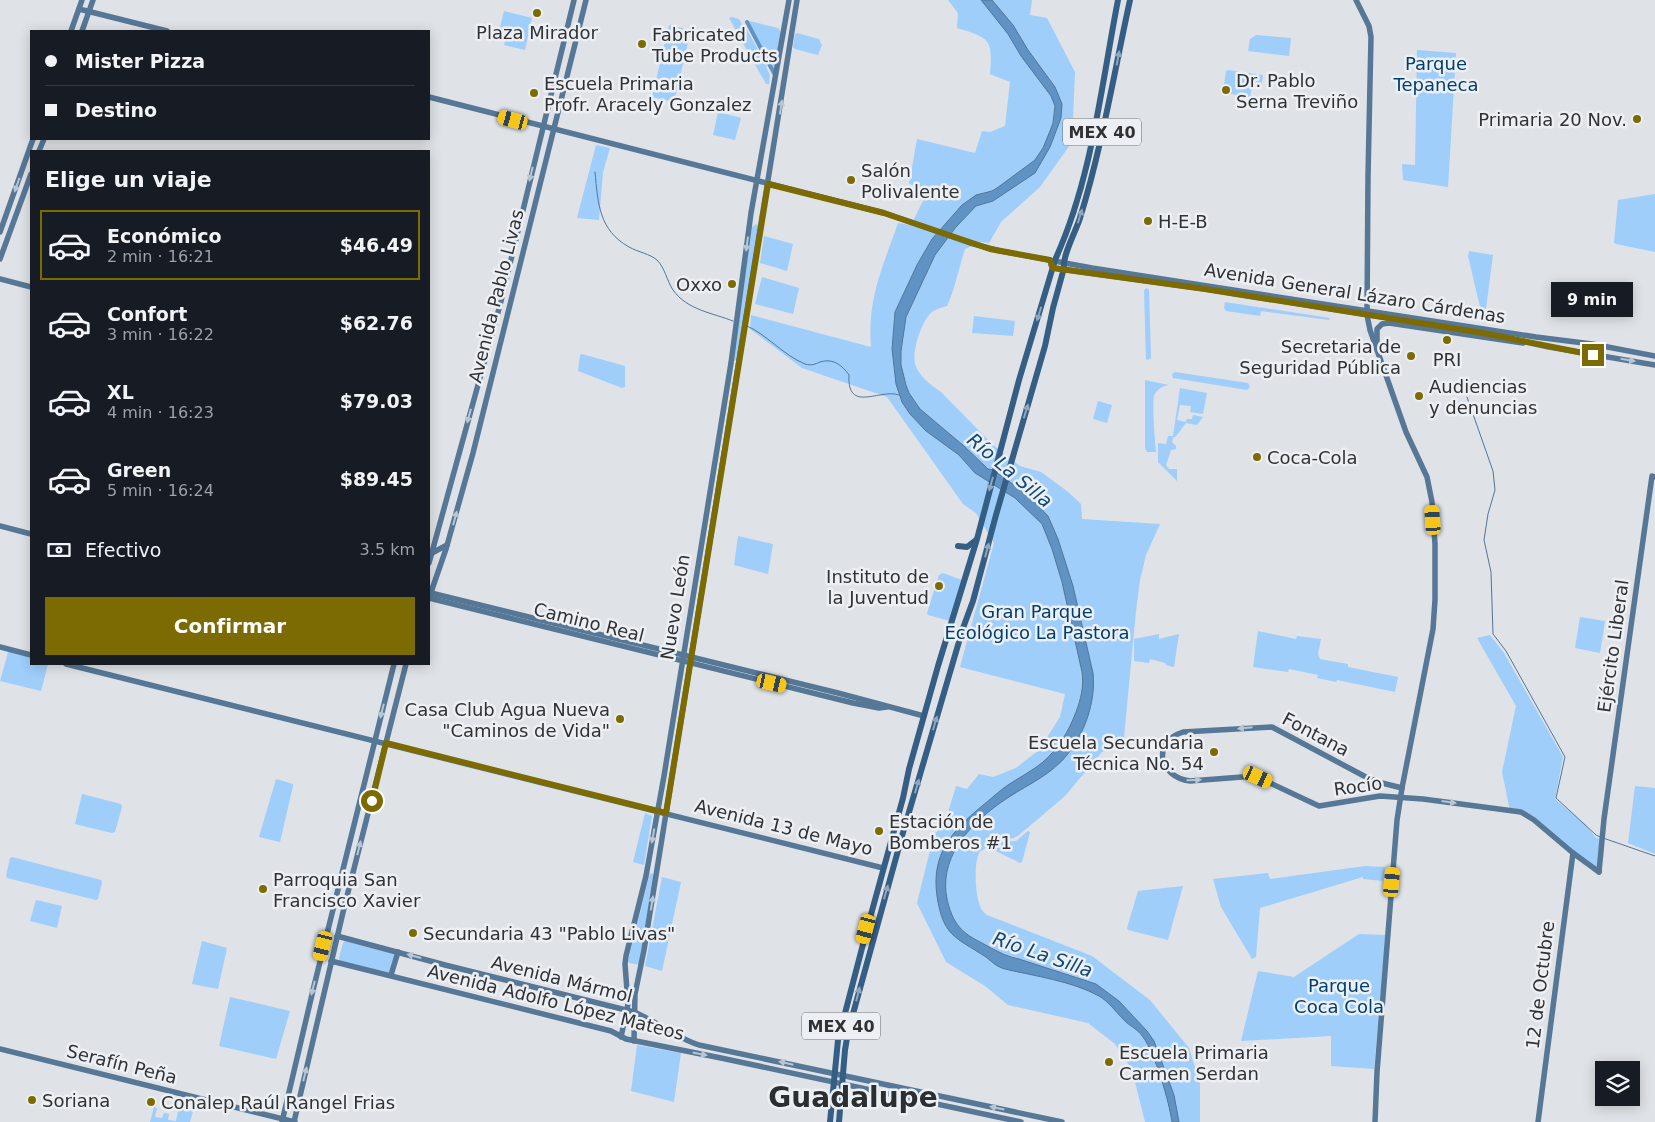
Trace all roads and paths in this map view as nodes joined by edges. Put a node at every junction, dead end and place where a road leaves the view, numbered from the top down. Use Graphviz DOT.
graph roads {
  1 [pos="82,0"];
  2 [pos="92,0"];
  3 [pos="574,0"];
  4 [pos="586,0"];
  5 [pos="789,0"];
  6 [pos="797,0"];
  7 [pos="1118,0"];
  8 [pos="1130,0"];
  9 [pos="1356,0"];
  10 [pos="80,9"];
  11 [pos="88,11"];
  12 [pos="72,30"];
  13 [pos="82,30"];
  14 [pos="164,30"];
  15 [pos="430,97"];
  16 [pos="766,123"];
  17 [pos="778,124"];
  18 [pos="543,126"];
  19 [pos="554,129"];
  20 [pos="764,131"];
  21 [pos="777,133"];
  22 [pos="1093,134"];
  23 [pos="34,140"];
  24 [pos="1097,154"];
  25 [pos="30,177"];
  26 [pos="757,181"];
  27 [pos="768,184"];
  28 [pos="750,221"];
  29 [pos="761,222"];
  30 [pos="0,232"];
  31 [pos="0,259"];
  32 [pos="1052,260"];
  33 [pos="1064,265"];
  34 [pos="1053,268"];
  35 [pos="0,279"];
  36 [pos="1177,281"];
  37 [pos="1162,283"];
  38 [pos="30,287"];
  39 [pos="1315,307"];
  40 [pos="1366,312"];
  41 [pos="1413,322"];
  42 [pos="1368,325"];
  43 [pos="1448,327"];
  44 [pos="1420,328"];
  45 [pos="1452,333"];
  46 [pos="1550,338"];
  47 [pos="1579,342"];
  48 [pos="1528,343"];
  49 [pos="1549,347"];
  50 [pos="1579,352"];
  51 [pos="1655,356"];
  52 [pos="1382,362"];
  53 [pos="1655,365"];
  54 [pos="1653,477"];
  55 [pos="0,526"];
  56 [pos="30,534"];
  57 [pos="436,538"];
  58 [pos="976,539"];
  59 [pos="430,544"];
  60 [pos="448,544"];
  61 [pos="958,546"];
  62 [pos="430,553"];
  63 [pos="970,560"];
  64 [pos="440,568"];
  65 [pos="430,593"];
  66 [pos="430,596"];
  67 [pos="973,601"];
  68 [pos="0,647"];
  69 [pos="30,655"];
  70 [pos="682,658"];
  71 [pos="690,660"];
  72 [pos="70,665"];
  73 [pos="394,665"];
  74 [pos="406,665"];
  75 [pos="924,716"];
  76 [pos="374,740"];
  77 [pos="386,743"];
  78 [pos="1162,752"];
  79 [pos="1402,788"];
  80 [pos="1400,798"];
  81 [pos="657,811"];
  82 [pos="666,813"];
  83 [pos="893,834"];
  84 [pos="902,836"];
  85 [pos="1573,853"];
  86 [pos="884,868"];
  87 [pos="1599,872"];
  88 [pos="337,936"];
  89 [pos="398,952"];
  90 [pos="331,961"];
  91 [pos="391,975"];
  92 [pos="631,1011"];
  93 [pos="621,1036"];
  94 [pos="634,1041"];
  95 [pos="716,1048"];
  96 [pos="0,1049"];
  97 [pos="720,1058"];
  98 [pos="835,1061"];
  99 [pos="844,1064"];
  100 [pos="843,1076"];
  101 [pos="833,1078"];
  102 [pos="843,1084"];
  103 [pos="918,1091"];
  104 [pos="916,1100"];
  105 [pos="282,1120"];
  106 [pos="294,1122"];
  107 [pos="830,1122"];
  108 [pos="838,1122"];
  109 [pos="1020,1122"];
  110 [pos="1062,1122"];
  111 [pos="1375,1122"];
  112 [pos="1538,1122"];
  1 -- 10 [label="street"];
  2 -- 11 [label="street"];
  3 -- 18 [label="street, Avenida Pablo Livas"];
  4 -- 19 [label="street, Avenida Pablo Livas"];
  5 -- 16 [label="street"];
  17 -- 6 [label="street, one-way"];
  7 -- 22 [label="main road, MEX 40"];
  24 -- 8 [label="main road, MEX 40, one-way"];
  9 -- 40 [label="street"];
  10 -- 11 [label="street"];
  10 -- 12 [label="street"];
  11 -- 13 [label="street"];
  11 -- 14 [label="street"];
  15 -- 18 [label="street, Avenida General Lázaro Cárdenas"];
  16 -- 17 [label="street"];
  16 -- 20 [label="street"];
  17 -- 21 [label="street"];
  18 -- 19 [label="street, Avenida General Lázaro Cárdenas"];
  18 -- 57 [label="street, Avenida Pablo Livas, one-way"];
  19 -- 26 [label="street, Avenida General Lázaro Cárdenas"];
  60 -- 19 [label="street, Avenida Pablo Livas, one-way"];
  20 -- 21 [label="street"];
  20 -- 26 [label="street, Nuevo León"];
  21 -- 27 [label="street, Nuevo León"];
  22 -- 24 [label="main road"];
  22 -- 32 [label="main road, MEX 40"];
  23 -- 30 [label="street, one-way"];
  33 -- 24 [label="main road, MEX 40, one-way"];
  25 -- 31 [label="street"];
  26 -- 27 [label="street, Avenida General Lázaro Cárdenas"];
  26 -- 28 [label="street, Nuevo León"];
  27 -- 29 [label="street, Nuevo León"];
  27 -- 32 [label="street, Avenida General Lázaro Cárdenas"];
  28 -- 29 [label="street"];
  28 -- 70 [label="street, Nuevo León, one-way"];
  29 -- 71 [label="street, Nuevo León"];
  32 -- 33 [label="street, Avenida General Lázaro Cárdenas"];
  32 -- 34 [label="main road, MEX 40"];
  33 -- 34 [label="street, Avenida General Lázaro Cárdenas"];
  33 -- 36 [label="street, Avenida General Lázaro Cárdenas"];
  33 -- 37 [label="street, Avenida General Lázaro Cárdenas"];
  67 -- 33 [label="main road, MEX 40, one-way"];
  34 -- 58 [label="main road, MEX 40, one-way"];
  35 -- 38 [label="street"];
  36 -- 37 [label="street"];
  36 -- 40 [label="street, Avenida General Lázaro Cárdenas"];
  37 -- 39 [label="street, Avenida General Lázaro Cárdenas"];
  39 -- 40 [label="street, Avenida General Lázaro Cárdenas"];
  39 -- 42 [label="street"];
  40 -- 41 [label="street, Avenida General Lázaro Cárdenas"];
  40 -- 42 [label="street"];
  40 -- 46 [label="street, Avenida General Lázaro Cárdenas"];
  41 -- 43 [label="street, Avenida General Lázaro Cárdenas"];
  41 -- 44 [label="street"];
  42 -- 52 [label="street"];
  43 -- 45 [label="street"];
  43 -- 48 [label="street, Avenida General Lázaro Cárdenas"];
  44 -- 45 [label="street"];
  44 -- 52 [label="street"];
  45 -- 48 [label="street"];
  46 -- 47 [label="street, Avenida General Lázaro Cárdenas"];
  46 -- 49 [label="street"];
  47 -- 50 [label="street"];
  47 -- 51 [label="street, Avenida General Lázaro Cárdenas"];
  48 -- 49 [label="street, Avenida General Lázaro Cárdenas"];
  49 -- 50 [label="street, Avenida General Lázaro Cárdenas"];
  50 -- 53 [label="street, Avenida General Lázaro Cárdenas, one-way"];
  52 -- 79 [label="street"];
  54 -- 87 [label="street, Ejército Liberal"];
  55 -- 56 [label="street"];
  57 -- 59 [label="street"];
  57 -- 62 [label="street, Avenida Pablo Livas"];
  58 -- 61 [label="main road"];
  58 -- 63 [label="main road, MEX 40"];
  60 -- 62 [label="street"];
  60 -- 64 [label="street, Avenida Pablo Livas"];
  62 -- 64 [label="street"];
  63 -- 67 [label="main road"];
  63 -- 75 [label="main road, MEX 40"];
  64 -- 65 [label="street, Avenida Pablo Livas"];
  66 -- 70 [label="street, Camino Real"];
  84 -- 67 [label="main road, MEX 40, one-way"];
  68 -- 69 [label="street"];
  70 -- 71 [label="street, Camino Real"];
  70 -- 81 [label="street, Nuevo León"];
  71 -- 75 [label="street, Camino Real"];
  71 -- 82 [label="street, Nuevo León"];
  72 -- 76 [label="street, Avenida 13 de Mayo"];
  73 -- 76 [label="street, one-way"];
  74 -- 77 [label="street"];
  75 -- 83 [label="main road, MEX 40"];
  76 -- 77 [label="street, Avenida 13 de Mayo"];
  76 -- 105 [label="street, one-way"];
  77 -- 81 [label="street, Avenida 13 de Mayo"];
  88 -- 77 [label="street, one-way"];
  79 -- 78 [label="street, Fontana, one-way"];
  78 -- 80 [label="street, Rocío, one-way"];
  79 -- 80 [label="street"];
  80 -- 85 [label="street, Rocío, one-way"];
  80 -- 111 [label="street"];
  81 -- 82 [label="street, Avenida 13 de Mayo"];
  81 -- 92 [label="street, Nuevo León, one-way"];
  82 -- 86 [label="street, Avenida 13 de Mayo"];
  92 -- 82 [label="street, Nuevo León, one-way"];
  83 -- 84 [label="main road"];
  83 -- 86 [label="main road, MEX 40"];
  99 -- 84 [label="main road, MEX 40, one-way"];
  85 -- 87 [label="street, Rocío"];
  85 -- 112 [label="street, 12 de Octubre"];
  86 -- 98 [label="main road, MEX 40"];
  88 -- 89 [label="street, Avenida Mármol"];
  88 -- 90 [label="street"];
  89 -- 91 [label="street"];
  92 -- 89 [label="street, Avenida Mármol, one-way"];
  90 -- 91 [label="street, Avenida Adolfo López Mateos"];
  106 -- 90 [label="street, one-way"];
  91 -- 93 [label="street, Avenida Adolfo López Mateos"];
  92 -- 93 [label="street, Nuevo León"];
  92 -- 94 [label="street, Nuevo León"];
  92 -- 95 [label="street, Avenida Mármol"];
  93 -- 94 [label="street, Avenida Adolfo López Mateos"];
  94 -- 97 [label="street, Avenida Adolfo López Mateos, one-way"];
  95 -- 97 [label="street"];
  101 -- 95 [label="street, Avenida Mármol, one-way"];
  96 -- 105 [label="street, Serafín Peña"];
  97 -- 101 [label="street, Avenida Adolfo López Mateos"];
  98 -- 99 [label="main road"];
  98 -- 101 [label="main road, MEX 40"];
  99 -- 100 [label="main road, MEX 40"];
  100 -- 101 [label="street"];
  100 -- 102 [label="main road, MEX 40"];
  100 -- 103 [label="street"];
  101 -- 102 [label="street"];
  101 -- 107 [label="main road, MEX 40"];
  102 -- 104 [label="street"];
  102 -- 108 [label="main road, MEX 40"];
  103 -- 104 [label="street"];
  110 -- 103 [label="street, one-way"];
  104 -- 109 [label="street"];
  105 -- 106 [label="street, Serafín Peña"];
}
